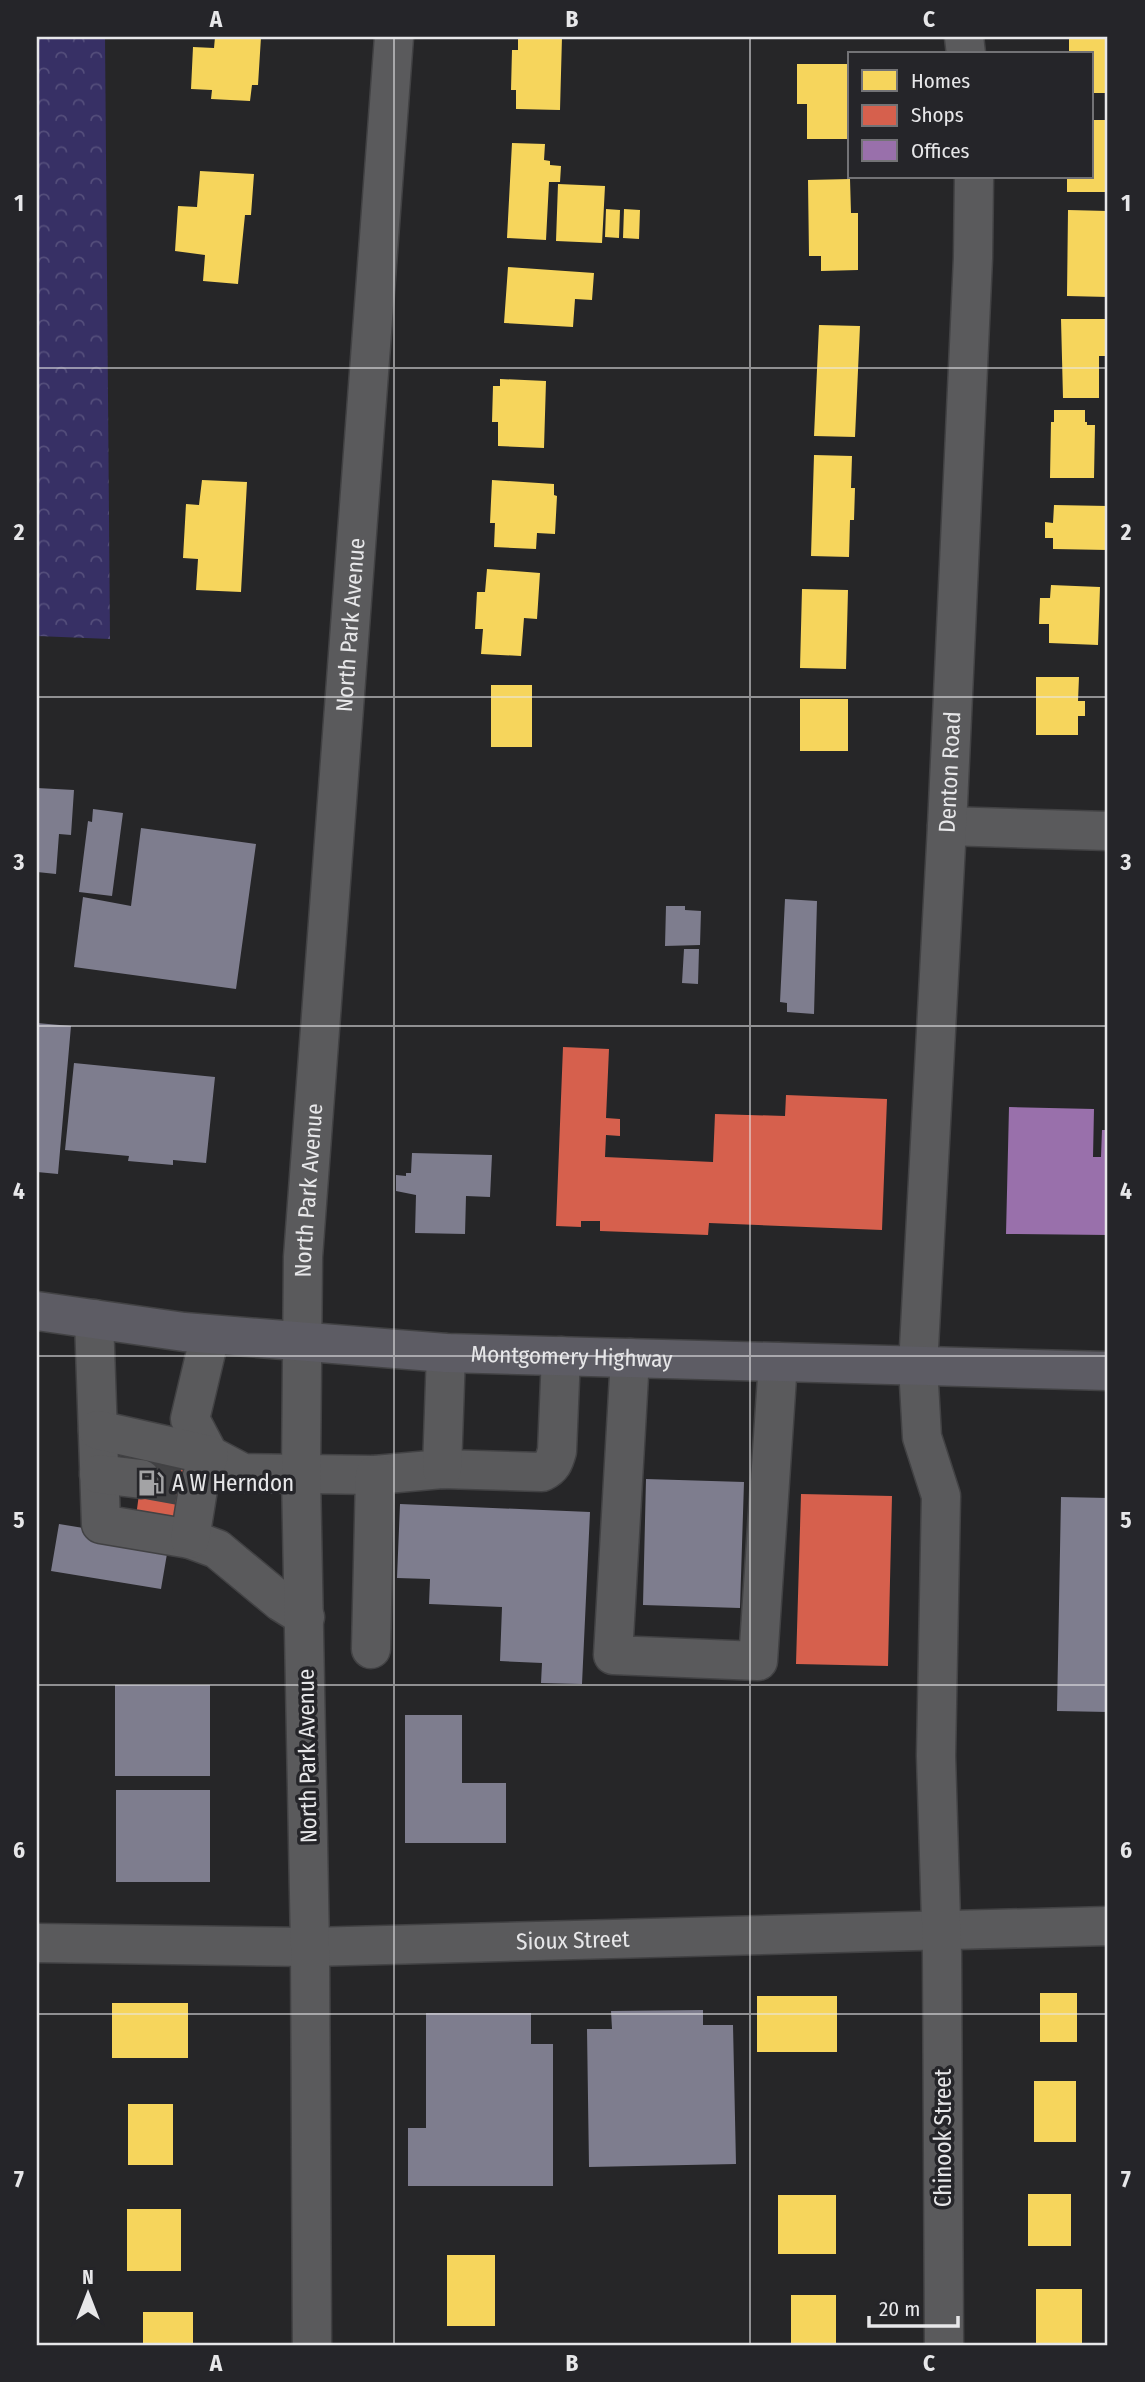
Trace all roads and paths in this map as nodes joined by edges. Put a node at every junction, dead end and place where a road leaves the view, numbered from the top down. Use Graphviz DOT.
graph roads {
  1 [pos="394,37"];
  2 [pos="974,178"];
  3 [pos="947,826"];
  4 [pos="1108,831"];
  5 [pos="37,1311"];
  6 [pos="94,1320"];
  7 [pos="210,1335"];
  8 [pos="301,1343"];
  9 [pos="446,1353"];
  10 [pos="561,1356"];
  11 [pos="630,1358"];
  12 [pos="778,1362"];
  13 [pos="918,1366"];
  14 [pos="1108,1371"];
  15 [pos="98,1430"];
  16 [pos="442,1469"];
  17 [pos="99,1474"];
  18 [pos="301,1474"];
  19 [pos="375,1475"];
  20 [pos="197,1477"];
  21 [pos="141,1479"];
  22 [pos="190,1539"];
  23 [pos="305,1618"];
  24 [pos="371,1649"];
  25 [pos="1108,1926"];
  26 [pos="941,1931"];
  27 [pos="37,1943"];
  28 [pos="310,1947"];
  29 [pos="312,2345"];
  30 [pos="944,2345"];
  1 -- 8 [label="street, North Park Avenue"];
  2 -- 3 [label="street, Denton Road"];
  3 -- 4 [label="street"];
  3 -- 13 [label="street, Denton Road"];
  5 -- 6 [label="main road, Montgomery Highway"];
  6 -- 7 [label="main road, Montgomery Highway"];
  6 -- 15 [label="street"];
  7 -- 8 [label="main road, Montgomery Highway"];
  7 -- 20 [label="street"];
  8 -- 9 [label="main road, Montgomery Highway"];
  8 -- 18 [label="street, North Park Avenue"];
  9 -- 10 [label="main road, Montgomery Highway"];
  9 -- 16 [label="street"];
  10 -- 11 [label="main road, Montgomery Highway"];
  10 -- 16 [label="street"];
  11 -- 12 [label="main road, Montgomery Highway"];
  11 -- 12 [label="street"];
  12 -- 13 [label="main road, Montgomery Highway"];
  13 -- 14 [label="main road, Montgomery Highway"];
  13 -- 26 [label="street, Denton Road"];
  15 -- 17 [label="street"];
  15 -- 20 [label="street"];
  16 -- 19 [label="street"];
  17 -- 21 [label="street"];
  17 -- 22 [label="street"];
  18 -- 19 [label="street"];
  18 -- 20 [label="street"];
  18 -- 23 [label="street, North Park Avenue"];
  19 -- 24 [label="street"];
  20 -- 22 [label="street"];
  22 -- 23 [label="street"];
  23 -- 28 [label="street, North Park Avenue"];
  25 -- 26 [label="street, Sioux Street"];
  26 -- 28 [label="street, Sioux Street"];
  26 -- 30 [label="street, Chinook Street"];
  27 -- 28 [label="street, Sioux Street"];
  28 -- 29 [label="street, North Park Avenue"];
}
